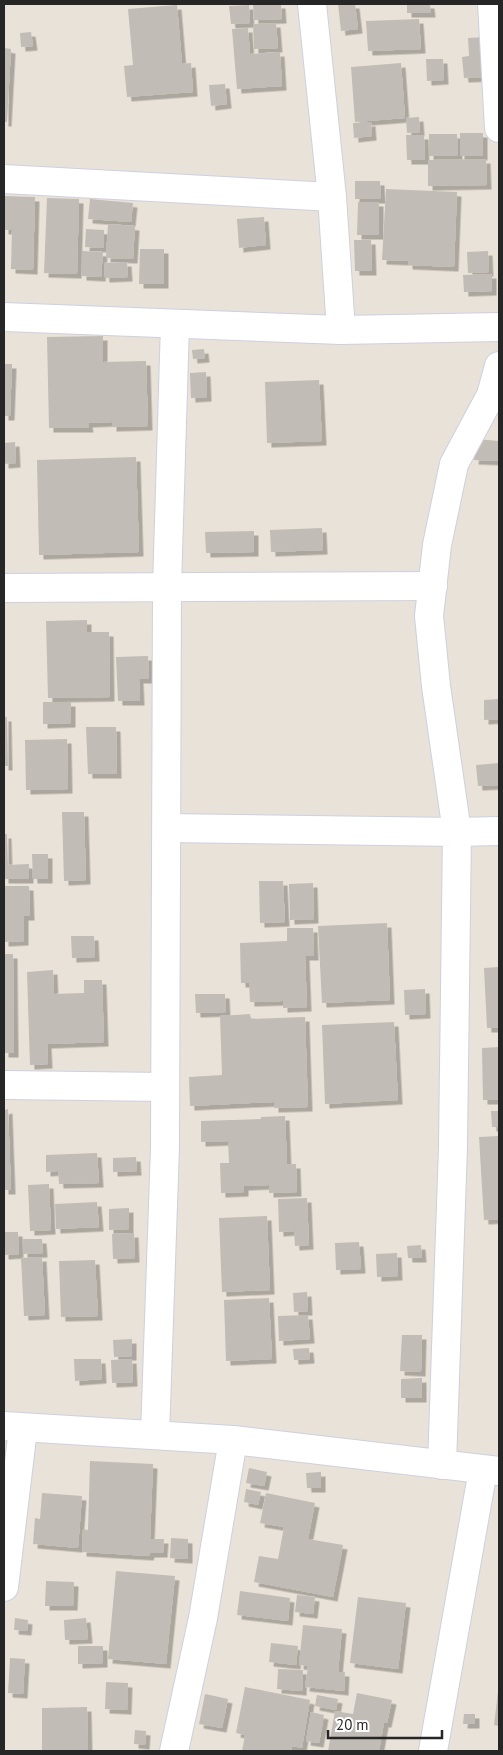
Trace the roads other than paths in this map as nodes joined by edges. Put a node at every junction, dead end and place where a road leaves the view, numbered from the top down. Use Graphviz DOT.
graph roads {
  1 [pos="312,4"];
  2 [pos="492,4"];
  3 [pos="499,128"];
  4 [pos="4,179"];
  5 [pos="332,197"];
  6 [pos="4,317"];
  7 [pos="175,324"];
  8 [pos="499,327"];
  9 [pos="342,330"];
  10 [pos="499,366"];
  11 [pos="433,586"];
  12 [pos="167,587"];
  13 [pos="4,588"];
  14 [pos="167,828"];
  15 [pos="499,831"];
  16 [pos="457,832"];
  17 [pos="4,1085"];
  18 [pos="166,1087"];
  19 [pos="13,1428"];
  20 [pos="155,1435"];
  21 [pos="234,1440"];
  22 [pos="442,1465"];
  23 [pos="491,1470"];
  24 [pos="4,1587"];
  25 [pos="174,1751"];
  26 [pos="433,1751"];
  1 -- 5 [label="street"];
  2 -- 3 [label="street"];
  4 -- 5 [label="street"];
  5 -- 9 [label="street"];
  6 -- 7 [label="street"];
  7 -- 9 [label="street"];
  7 -- 12 [label="street"];
  8 -- 9 [label="street"];
  10 -- 11 [label="street"];
  11 -- 12 [label="street"];
  11 -- 16 [label="street"];
  12 -- 13 [label="street"];
  12 -- 14 [label="street"];
  14 -- 16 [label="street"];
  14 -- 18 [label="street"];
  15 -- 16 [label="street"];
  16 -- 22 [label="street"];
  17 -- 18 [label="street"];
  18 -- 20 [label="street"];
  19 -- 20 [label="street"];
  19 -- 24 [label="street"];
  20 -- 21 [label="street"];
  21 -- 22 [label="street"];
  21 -- 25 [label="street"];
  22 -- 23 [label="street"];
  23 -- 26 [label="street"];
}
